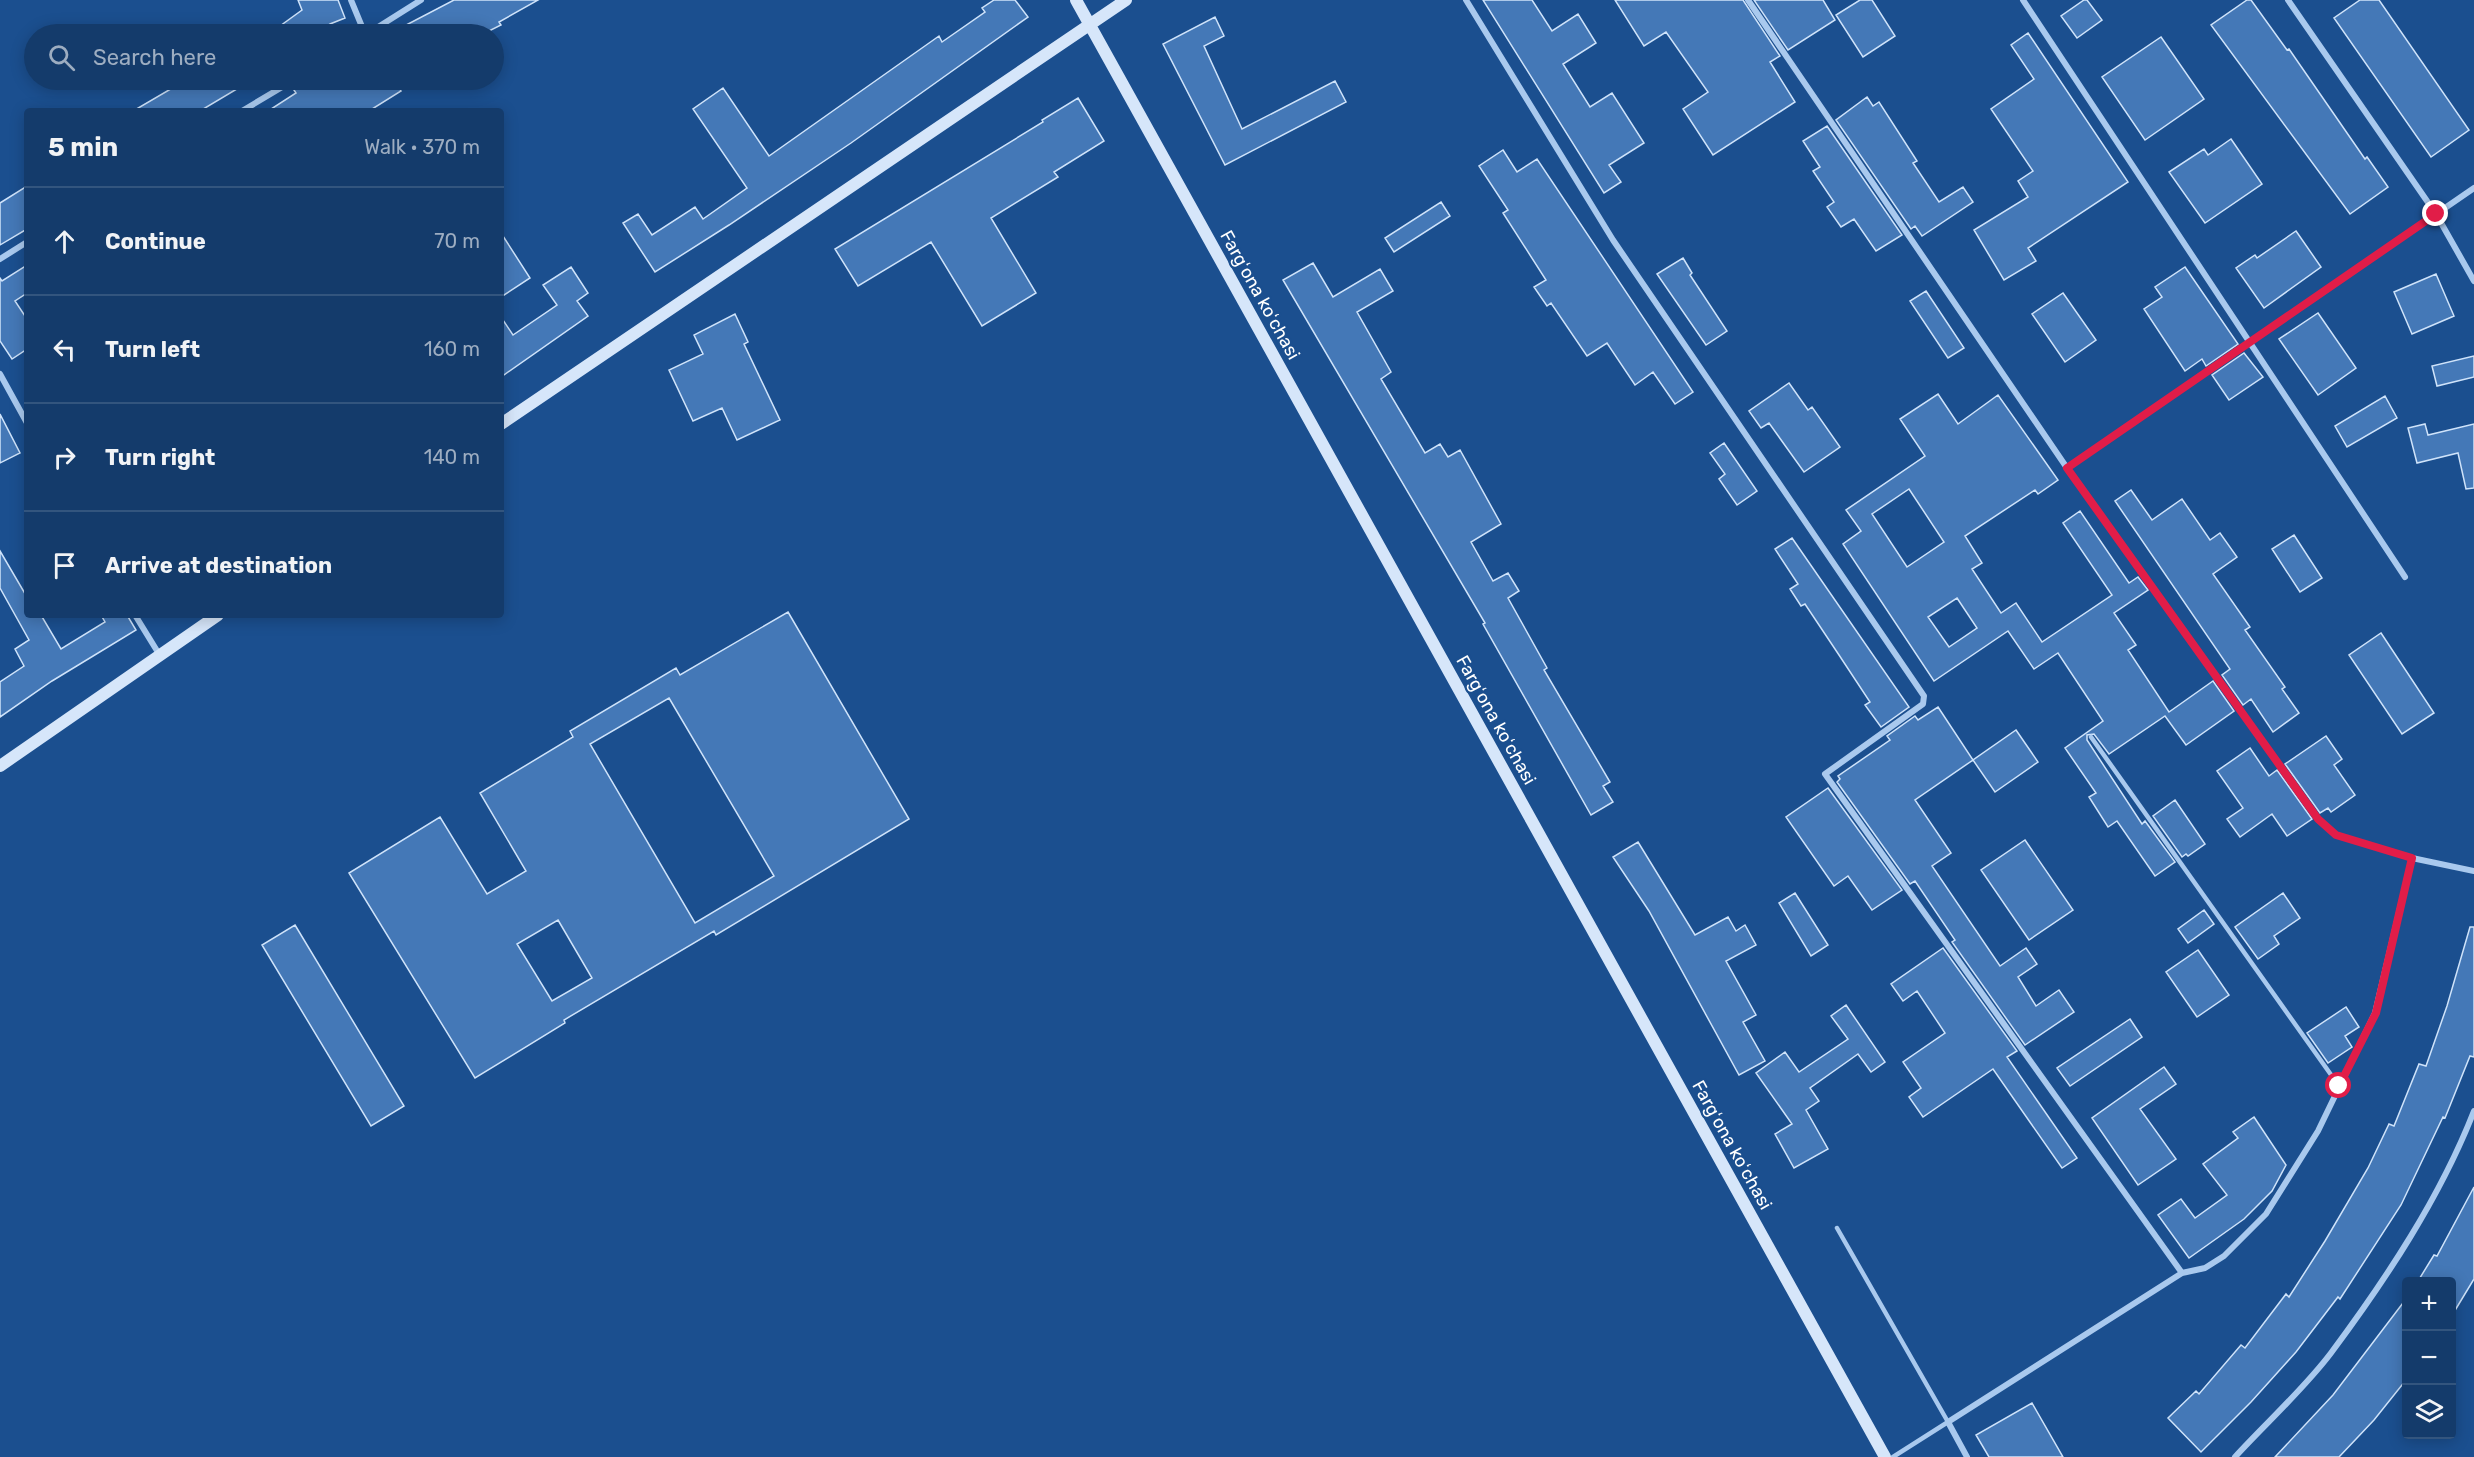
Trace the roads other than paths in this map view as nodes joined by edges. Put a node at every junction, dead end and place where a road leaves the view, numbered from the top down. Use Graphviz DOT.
graph roads {
  1 [pos="351,0"];
  2 [pos="421,0"];
  3 [pos="1076,0"];
  4 [pos="1126,0"];
  5 [pos="1466,0"];
  6 [pos="1748,0"];
  7 [pos="2024,0"];
  8 [pos="2288,0"];
  9 [pos="362,24"];
  10 [pos="382,24"];
  11 [pos="1090,26"];
  12 [pos="277,90"];
  13 [pos="247,108"];
  14 [pos="2474,188"];
  15 [pos="2436,214"];
  16 [pos="24,244"];
  17 [pos="0,259"];
  18 [pos="2474,281"];
  19 [pos="2250,342"];
  20 [pos="0,374"];
  21 [pos="24,418"];
  22 [pos="504,422"];
  23 [pos="2067,468"];
  24 [pos="2405,577"];
  25 [pos="137,618"];
  26 [pos="213,618"];
  27 [pos="159,654"];
  28 [pos="2091,737"];
  29 [pos="0,766"];
  30 [pos="2412,858"];
  31 [pos="2474,871"];
  32 [pos="2339,1086"];
  33 [pos="2474,1111"];
  34 [pos="1837,1228"];
  35 [pos="2182,1274"];
  36 [pos="1948,1422"];
  37 [pos="1885,1457"];
  38 [pos="1893,1457"];
  39 [pos="1967,1457"];
  40 [pos="2235,1457"];
  1 -- 9 [label="street"];
  2 -- 10 [label="street"];
  3 -- 11 [label="street, Fargʻona koʻchasi"];
  4 -- 11 [label="street"];
  5 -- 35 [label="street"];
  6 -- 23 [label="street"];
  7 -- 19 [label="street"];
  8 -- 15 [label="street"];
  11 -- 22 [label="street"];
  11 -- 37 [label="street, Fargʻona koʻchasi"];
  12 -- 13 [label="street"];
  14 -- 15 [label="street"];
  15 -- 18 [label="street"];
  15 -- 19 [label="street"];
  16 -- 17 [label="street"];
  19 -- 23 [label="street"];
  19 -- 24 [label="street"];
  20 -- 21 [label="street"];
  23 -- 30 [label="street"];
  25 -- 27 [label="street"];
  26 -- 27 [label="street"];
  27 -- 29 [label="street"];
  28 -- 32 [label="lane"];
  30 -- 31 [label="street"];
  30 -- 32 [label="street"];
  32 -- 35 [label="street"];
  33 -- 40 [label="street"];
  34 -- 36 [label="lane"];
  35 -- 36 [label="street"];
  36 -- 38 [label="lane"];
  36 -- 39 [label="street"];
}
